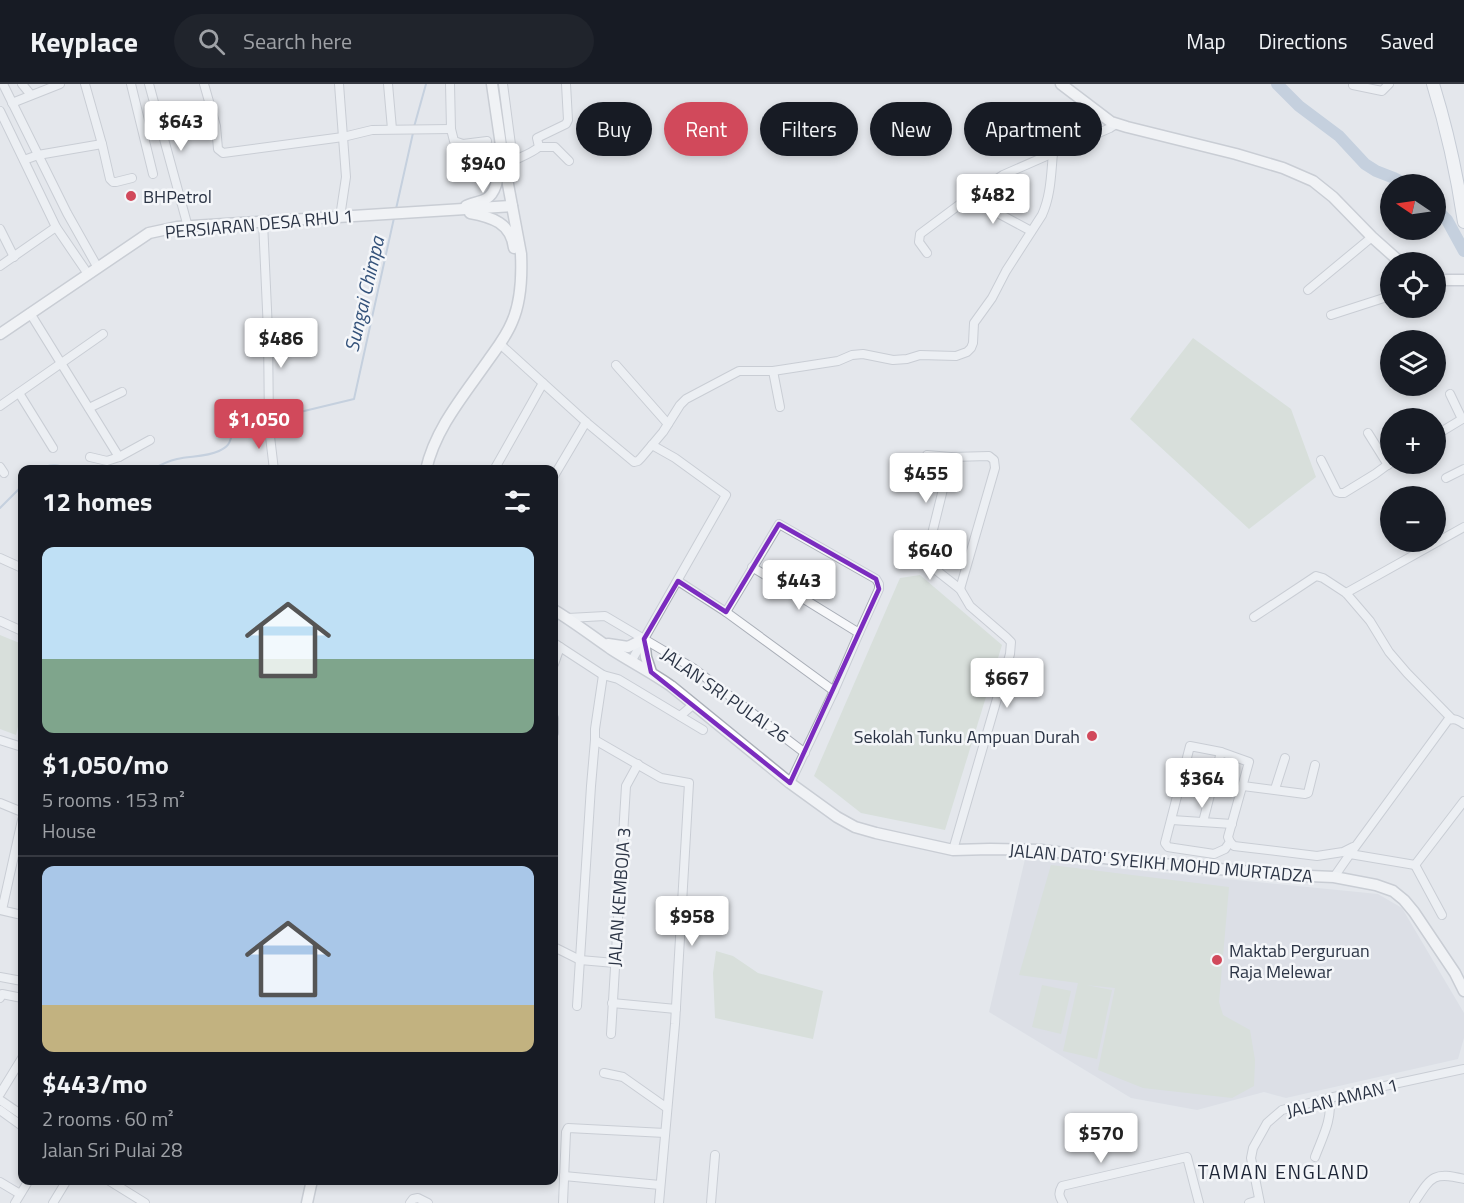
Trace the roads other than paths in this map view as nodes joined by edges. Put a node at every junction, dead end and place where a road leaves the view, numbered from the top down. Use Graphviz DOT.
graph roads {
  1 [pos="3,84"];
  2 [pos="22,84"];
  3 [pos="60,84"];
  4 [pos="85,84"];
  5 [pos="130,84"];
  6 [pos="149,84"];
  7 [pos="204,84"];
  8 [pos="339,84"];
  9 [pos="388,84"];
  10 [pos="450,84"];
  11 [pos="492,84"];
  12 [pos="503,84"];
  13 [pos="566,84"];
  14 [pos="1061,84"];
  15 [pos="1389,84"];
  16 [pos="1433,84"];
  17 [pos="1353,85"];
  18 [pos="31,95"];
  19 [pos="12,102"];
  20 [pos="0,111"];
  21 [pos="1116,124"];
  22 [pos="392,129"];
  23 [pos="451,129"];
  24 [pos="1102,132"];
  25 [pos="343,137"];
  26 [pos="487,141"];
  27 [pos="102,144"];
  28 [pos="539,147"];
  29 [pos="502,152"];
  30 [pos="38,155"];
  31 [pos="1046,156"];
  32 [pos="1053,156"];
  33 [pos="24,160"];
  34 [pos="569,161"];
  35 [pos="509,163"];
  36 [pos="153,174"];
  37 [pos="132,178"];
  38 [pos="972,195"];
  39 [pos="512,206"];
  40 [pos="454,210"];
  41 [pos="339,217"];
  42 [pos="263,222"];
  43 [pos="1464,222"];
  44 [pos="56,227"];
  45 [pos="188,227"];
  46 [pos="0,230"];
  47 [pos="1031,231"];
  48 [pos="1372,237"];
  49 [pos="1389,252"];
  50 [pos="927,253"];
  51 [pos="14,257"];
  52 [pos="0,266"];
  53 [pos="98,268"];
  54 [pos="88,274"];
  55 [pos="1446,280"];
  56 [pos="1464,280"];
  57 [pos="1308,290"];
  58 [pos="1380,299"];
  59 [pos="517,306"];
  60 [pos="30,313"];
  61 [pos="1331,315"];
  62 [pos="0,334"];
  63 [pos="103,334"];
  64 [pos="500,344"];
  65 [pos="61,364"];
  66 [pos="616,365"];
  67 [pos="773,371"];
  68 [pos="543,383"];
  69 [pos="122,392"];
  70 [pos="19,393"];
  71 [pos="1450,394"];
  72 [pos="0,406"];
  73 [pos="780,407"];
  74 [pos="89,408"];
  75 [pos="1463,418"];
  76 [pos="586,422"];
  77 [pos="669,424"];
  78 [pos="1446,429"];
  79 [pos="1368,434"];
  80 [pos="150,440"];
  81 [pos="652,445"];
  82 [pos="52,448"];
  83 [pos="1380,451"];
  84 [pos="927,455"];
  85 [pos="90,457"];
  86 [pos="951,457"];
  87 [pos="119,458"];
  88 [pos="1321,460"];
  89 [pos="273,465"];
  90 [pos="427,465"];
  91 [pos="497,465"];
  92 [pos="558,469"];
  93 [pos="1464,469"];
  94 [pos="1380,471"];
  95 [pos="1446,478"];
  96 [pos="1464,527"];
  97 [pos="0,558"];
  98 [pos="18,566"];
  99 [pos="752,567"];
  100 [pos="678,581"];
  101 [pos="960,589"];
  102 [pos="1347,593"];
  103 [pos="558,612"];
  104 [pos="726,612"];
  105 [pos="1254,617"];
  106 [pos="568,618"];
  107 [pos="0,621"];
  108 [pos="18,628"];
  109 [pos="859,633"];
  110 [pos="644,639"];
  111 [pos="603,643"];
  112 [pos="558,646"];
  113 [pos="632,660"];
  114 [pos="651,672"];
  115 [pos="603,675"];
  116 [pos="834,691"];
  117 [pos="694,704"];
  118 [pos="680,716"];
  119 [pos="1452,719"];
  120 [pos="1464,724"];
  121 [pos="704,730"];
  122 [pos="0,740"];
  123 [pos="596,740"];
  124 [pos="18,746"];
  125 [pos="1221,752"];
  126 [pos="805,753"];
  127 [pos="1285,758"];
  128 [pos="638,764"];
  129 [pos="1315,765"];
  130 [pos="790,783"];
  131 [pos="1243,786"];
  132 [pos="1275,789"];
  133 [pos="1464,801"];
  134 [pos="0,803"];
  135 [pos="18,810"];
  136 [pos="1172,820"];
  137 [pos="1203,822"];
  138 [pos="1232,824"];
  139 [pos="18,837"];
  140 [pos="1230,842"];
  141 [pos="1356,845"];
  142 [pos="954,850"];
  143 [pos="1350,854"];
  144 [pos="1415,865"];
  145 [pos="1334,877"];
  146 [pos="1,910"];
  147 [pos="18,914"];
  148 [pos="1442,915"];
  149 [pos="558,949"];
  150 [pos="580,960"];
  151 [pos="615,963"];
  152 [pos="0,977"];
  153 [pos="18,980"];
  154 [pos="1464,991"];
  155 [pos="18,997"];
  156 [pos="0,998"];
  157 [pos="612,1003"];
  158 [pos="578,1006"];
  159 [pos="676,1009"];
  160 [pos="610,1034"];
  161 [pos="18,1065"];
  162 [pos="1464,1069"];
  163 [pos="604,1073"];
  164 [pos="0,1094"];
  165 [pos="1329,1098"];
  166 [pos="0,1100"];
  167 [pos="667,1108"];
  168 [pos="0,1110"];
  169 [pos="18,1112"];
  170 [pos="18,1123"];
  171 [pos="665,1133"];
  172 [pos="715,1155"];
  173 [pos="1315,1157"];
  174 [pos="564,1176"];
  175 [pos="1464,1179"];
  176 [pos="0,1182"];
  177 [pos="26,1185"];
  178 [pos="64,1185"];
  179 [pos="116,1185"];
  180 [pos="311,1185"];
  181 [pos="660,1185"];
  182 [pos="20,1194"];
  183 [pos="1260,1202"];
  184 [pos="15,1203"];
  185 [pos="53,1203"];
  186 [pos="145,1203"];
  187 [pos="307,1203"];
  188 [pos="410,1203"];
  189 [pos="428,1203"];
  190 [pos="563,1203"];
  191 [pos="659,1203"];
  192 [pos="711,1203"];
  193 [pos="1063,1203"];
  194 [pos="1199,1203"];
  195 [pos="1249,1203"];
  196 [pos="1414,1203"];
  1 -- 19 [label="street"];
  2 -- 18 [label="street"];
  3 -- 18 [label="street"];
  4 -- 27 [label="street"];
  5 -- 36 [label="street"];
  6 -- 45 [label="street"];
  7 -- 25 [label="street"];
  8 -- 25 [label="street"];
  9 -- 22 [label="street"];
  10 -- 23 [label="street"];
  11 -- 29 [label="main road"];
  12 -- 35 [label="street"];
  13 -- 28 [label="street"];
  14 -- 21 [label="main road"];
  15 -- 17 [label="street"];
  16 -- 43 [label="main road"];
  18 -- 19 [label="street"];
  19 -- 30 [label="street"];
  20 -- 33 [label="street"];
  21 -- 24 [label="street"];
  21 -- 48 [label="main road"];
  22 -- 23 [label="street"];
  22 -- 25 [label="street"];
  23 -- 26 [label="street"];
  25 -- 41 [label="street"];
  27 -- 30 [label="street"];
  27 -- 37 [label="street"];
  28 -- 34 [label="street"];
  28 -- 35 [label="street"];
  29 -- 35 [label="main road"];
  29 -- 40 [label="main road"];
  30 -- 33 [label="street"];
  30 -- 53 [label="street"];
  31 -- 38 [label="street"];
  32 -- 47 [label="street"];
  33 -- 44 [label="street"];
  35 -- 39 [label="main road"];
  38 -- 47 [label="street"];
  38 -- 50 [label="street"];
  39 -- 40 [label="main road, PERSIARAN DESA RHU 1"];
  39 -- 59 [label="main road"];
  40 -- 41 [label="main road, PERSIARAN DESA RHU 1"];
  40 -- 59 [label="main road"];
  41 -- 42 [label="main road, PERSIARAN DESA RHU 1"];
  42 -- 45 [label="main road, PERSIARAN DESA RHU 1"];
  42 -- 89 [label="street"];
  44 -- 51 [label="street"];
  44 -- 54 [label="street"];
  45 -- 53 [label="main road, PERSIARAN DESA RHU 1"];
  46 -- 51 [label="street"];
  47 -- 67 [label="street"];
  48 -- 49 [label="main road"];
  48 -- 57 [label="street"];
  51 -- 52 [label="street"];
  53 -- 54 [label="main road, PERSIARAN DESA RHU 1"];
  54 -- 60 [label="main road, PERSIARAN DESA RHU 1"];
  55 -- 56 [label="main road"];
  58 -- 61 [label="street"];
  59 -- 64 [label="main road"];
  60 -- 62 [label="main road, PERSIARAN DESA RHU 1"];
  60 -- 65 [label="street"];
  63 -- 65 [label="street"];
  64 -- 68 [label="street"];
  64 -- 90 [label="main road"];
  65 -- 70 [label="street"];
  65 -- 74 [label="street"];
  66 -- 77 [label="street"];
  67 -- 73 [label="street"];
  67 -- 77 [label="street"];
  68 -- 76 [label="street"];
  68 -- 91 [label="street"];
  69 -- 74 [label="street"];
  70 -- 72 [label="street"];
  70 -- 82 [label="street"];
  71 -- 75 [label="street"];
  74 -- 87 [label="street"];
  75 -- 78 [label="street"];
  76 -- 81 [label="street"];
  76 -- 92 [label="street"];
  77 -- 81 [label="street"];
  79 -- 83 [label="street"];
  80 -- 87 [label="street"];
  81 -- 100 [label="street"];
  84 -- 86 [label="street"];
  85 -- 87 [label="street"];
  86 -- 101 [label="street"];
  86 -- 101 [label="street"];
  88 -- 94 [label="street"];
  93 -- 95 [label="street"];
  96 -- 102 [label="street"];
  97 -- 98 [label="street"];
  99 -- 104 [label="street"];
  99 -- 109 [label="street"];
  99 -- 109 [label="street"];
  100 -- 104 [label="street"];
  100 -- 110 [label="street"];
  101 -- 142 [label="street"];
  102 -- 105 [label="street"];
  102 -- 119 [label="street"];
  103 -- 106 [label="main road, JALAN DATO' SYEIKH MOHD MURTADZA"];
  104 -- 116 [label="street"];
  106 -- 110 [label="street, JALAN SRI PULAI 26"];
  106 -- 111 [label="main road, JALAN DATO' SYEIKH MOHD MURTADZA"];
  107 -- 108 [label="street"];
  109 -- 116 [label="street"];
  110 -- 111 [label="main road"];
  110 -- 113 [label="street"];
  110 -- 114 [label="main road"];
  110 -- 126 [label="street, JALAN SRI PULAI 26"];
  111 -- 113 [label="main road, JALAN DATO' SYEIKH MOHD MURTADZA"];
  112 -- 115 [label="street"];
  113 -- 114 [label="main road, JALAN DATO' SYEIKH MOHD MURTADZA"];
  114 -- 117 [label="main road, JALAN DATO' SYEIKH MOHD MURTADZA"];
  115 -- 118 [label="street"];
  115 -- 123 [label="street"];
  116 -- 126 [label="street"];
  117 -- 118 [label="street"];
  117 -- 130 [label="main road, JALAN DATO' SYEIKH MOHD MURTADZA"];
  118 -- 121 [label="street"];
  119 -- 120 [label="street"];
  119 -- 141 [label="street"];
  122 -- 124 [label="street"];
  123 -- 128 [label="street"];
  123 -- 150 [label="street"];
  125 -- 131 [label="street"];
  125 -- 136 [label="street"];
  125 -- 137 [label="street"];
  126 -- 130 [label="street"];
  127 -- 132 [label="street"];
  128 -- 151 [label="street, JALAN KEMBOJA 3"];
  128 -- 159 [label="street"];
  129 -- 132 [label="street"];
  130 -- 142 [label="main road, JALAN DATO' SYEIKH MOHD MURTADZA"];
  131 -- 132 [label="street"];
  131 -- 138 [label="street"];
  133 -- 144 [label="street"];
  134 -- 135 [label="street"];
  136 -- 137 [label="street"];
  136 -- 140 [label="street"];
  137 -- 138 [label="street"];
  138 -- 140 [label="street"];
  139 -- 146 [label="street"];
  140 -- 141 [label="street"];
  141 -- 143 [label="street"];
  142 -- 145 [label="main road, JALAN DATO' SYEIKH MOHD MURTADZA"];
  143 -- 144 [label="street"];
  143 -- 145 [label="street"];
  144 -- 148 [label="street"];
  145 -- 154 [label="main road, JALAN DATO' SYEIKH MOHD MURTADZA"];
  146 -- 147 [label="street"];
  149 -- 150 [label="street"];
  150 -- 151 [label="street"];
  150 -- 158 [label="street"];
  151 -- 157 [label="street, JALAN KEMBOJA 3"];
  152 -- 153 [label="street"];
  155 -- 156 [label="street"];
  157 -- 159 [label="street"];
  157 -- 160 [label="street, JALAN KEMBOJA 3"];
  159 -- 167 [label="street"];
  161 -- 164 [label="street"];
  162 -- 165 [label="street, JALAN AMAN 1"];
  163 -- 167 [label="street"];
  165 -- 173 [label="street"];
  165 -- 183 [label="street, JALAN AMAN 1"];
  166 -- 169 [label="street"];
  167 -- 171 [label="street"];
  168 -- 170 [label="street"];
  171 -- 174 [label="street"];
  171 -- 181 [label="street"];
  172 -- 192 [label="street"];
  174 -- 181 [label="street"];
  174 -- 190 [label="street"];
  175 -- 196 [label="street"];
  176 -- 182 [label="street"];
  177 -- 182 [label="street"];
  178 -- 185 [label="street"];
  179 -- 186 [label="street"];
  180 -- 187 [label="main road"];
  181 -- 191 [label="street"];
  182 -- 184 [label="street"];
  183 -- 195 [label="street"];
  188 -- 189 [label="street"];
  193 -- 194 [label="street"];
}
